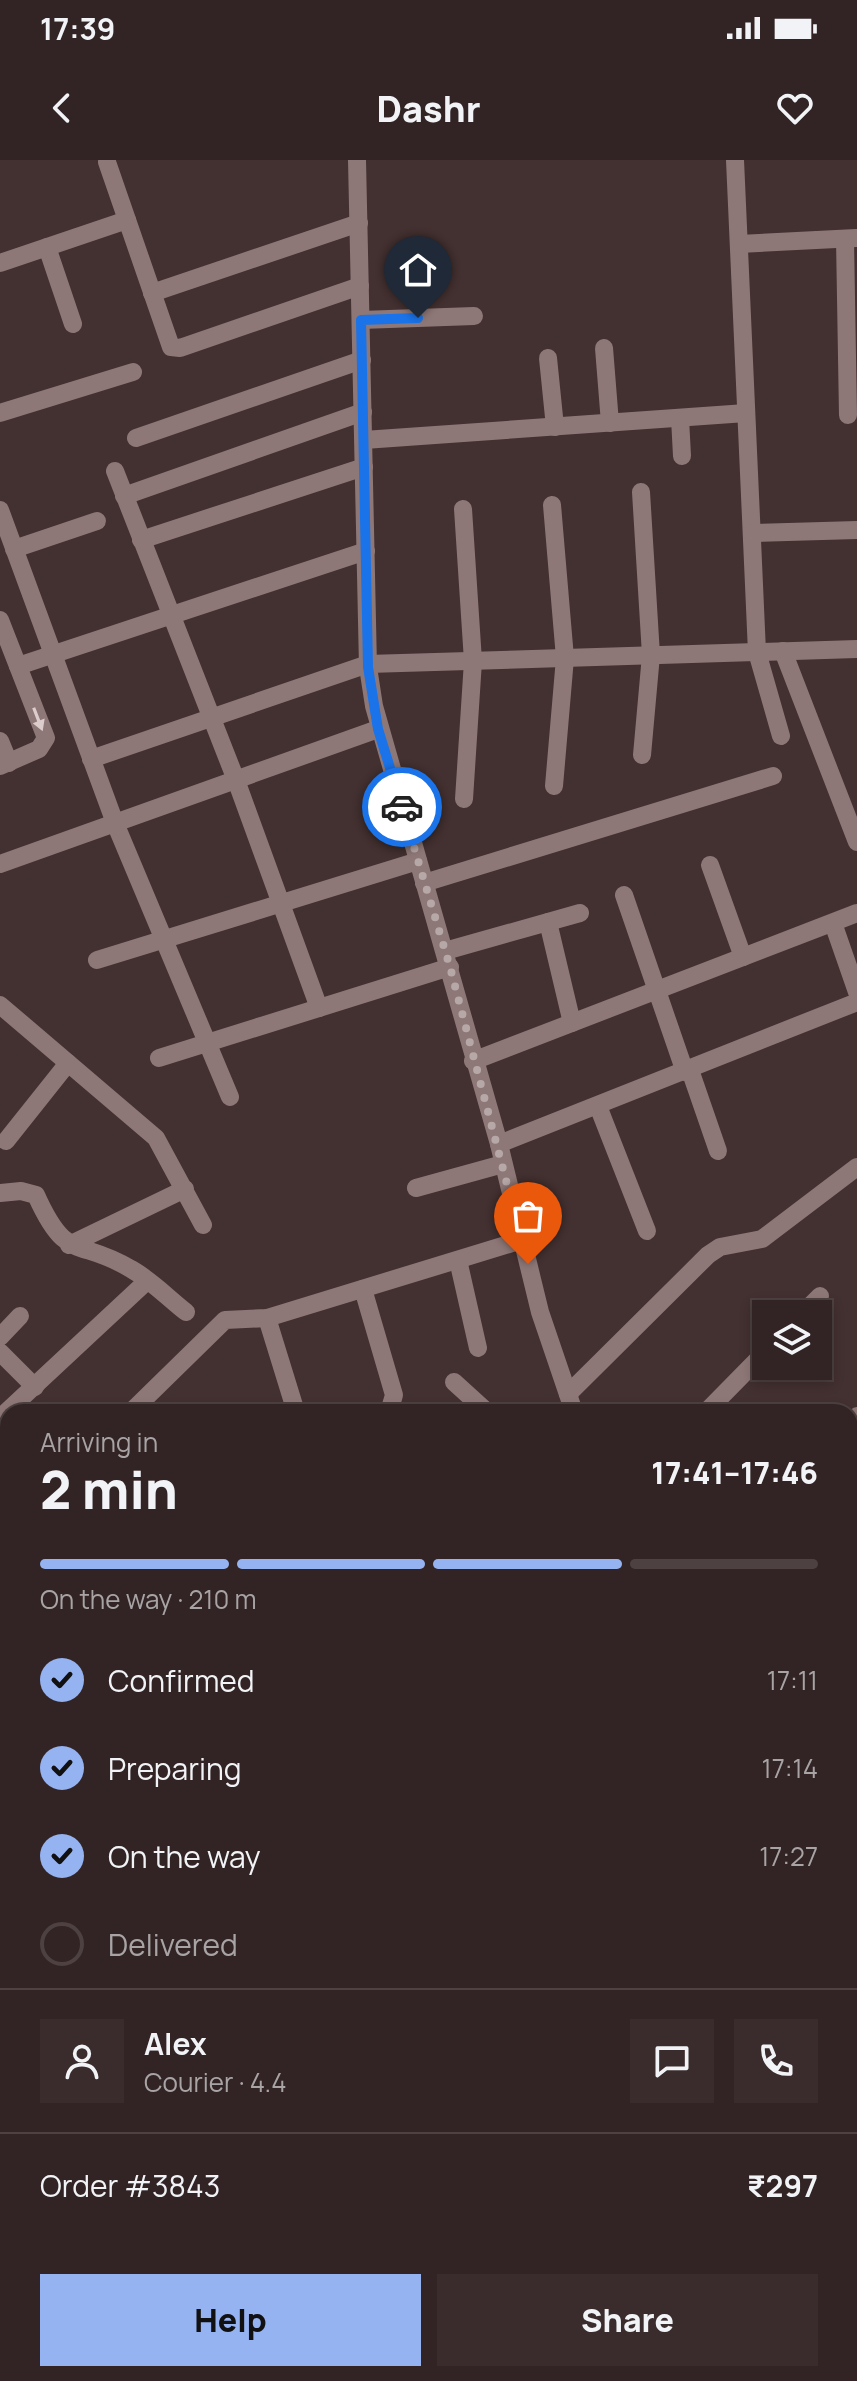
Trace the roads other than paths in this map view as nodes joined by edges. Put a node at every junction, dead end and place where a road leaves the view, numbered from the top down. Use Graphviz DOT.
graph roads {
  1 [pos="357,160"];
  2 [pos="735,160"];
  3 [pos="107,162"];
  4 [pos="127,220"];
  5 [pos="359,223"];
  6 [pos="851,238"];
  7 [pos="739,244"];
  8 [pos="47,247"];
  9 [pos="0,263"];
  10 [pos="360,286"];
  11 [pos="152,293"];
  12 [pos="474,316"];
  13 [pos="361,320"];
  14 [pos="73,324"];
  15 [pos="604,348"];
  16 [pos="548,358"];
  17 [pos="362,360"];
  18 [pos="133,372"];
  19 [pos="363,412"];
  20 [pos="0,413"];
  21 [pos="746,413"];
  22 [pos="848,415"];
  23 [pos="680,418"];
  24 [pos="610,423"];
  25 [pos="555,427"];
  26 [pos="136,438"];
  27 [pos="364,440"];
  28 [pos="682,456"];
  29 [pos="364,467"];
  30 [pos="115,471"];
  31 [pos="641,492"];
  32 [pos="124,496"];
  33 [pos="552,505"];
  34 [pos="463,509"];
  35 [pos="0,510"];
  36 [pos="97,521"];
  37 [pos="857,530"];
  38 [pos="752,533"];
  39 [pos="141,540"];
  40 [pos="14,549"];
  41 [pos="366,551"];
  42 [pos="170,616"];
  43 [pos="0,620"];
  44 [pos="857,649"];
  45 [pos="783,651"];
  46 [pos="757,652"];
  47 [pos="53,654"];
  48 [pos="651,655"];
  49 [pos="565,658"];
  50 [pos="473,661"];
  51 [pos="368,664"];
  52 [pos="18,666"];
  53 [pos="211,717"];
  54 [pos="378,729"];
  55 [pos="781,736"];
  56 [pos="0,741"];
  57 [pos="642,755"];
  58 [pos="91,759"];
  59 [pos="4,765"];
  60 [pos="773,776"];
  61 [pos="236,780"];
  62 [pos="554,786"];
  63 [pos="464,799"];
  64 [pos="115,823"];
  65 [pos="857,842"];
  66 [pos="418,861"];
  67 [pos="7,862"];
  68 [pos="710,865"];
  69 [pos="0,875"];
  70 [pos="424,883"];
  71 [pos="624,895"];
  72 [pos="281,903"];
  73 [pos="580,913"];
  74 [pos="857,913"];
  75 [pos="548,922"];
  76 [pos="833,923"];
  77 [pos="164,939"];
  78 [pos="743,957"];
  79 [pos="448,959"];
  80 [pos="97,960"];
  81 [pos="656,991"];
  82 [pos="857,992"];
  83 [pos="857,1002"];
  84 [pos="0,1005"];
  85 [pos="319,1008"];
  86 [pos="572,1023"];
  87 [pos="207,1043"];
  88 [pos="159,1058"];
  89 [pos="473,1061"];
  90 [pos="68,1063"];
  91 [pos="688,1071"];
  92 [pos="230,1097"];
  93 [pos="598,1106"];
  94 [pos="6,1141"];
  95 [pos="499,1144"];
  96 [pos="718,1151"];
  97 [pos="503,1164"];
  98 [pos="857,1167"];
  99 [pos="416,1188"];
  100 [pos="185,1189"];
  101 [pos="0,1193"];
  102 [pos="203,1225"];
  103 [pos="647,1231"];
  104 [pos="522,1240"];
  105 [pos="69,1245"];
  106 [pos="458,1260"];
  107 [pos="147,1281"];
  108 [pos="363,1289"];
  109 [pos="820,1296"];
  110 [pos="816,1300"];
  111 [pos="186,1312"];
  112 [pos="20,1316"];
  113 [pos="267,1318"];
  114 [pos="0,1337"];
  115 [pos="478,1348"];
  116 [pos="0,1352"];
  117 [pos="752,1366"];
  118 [pos="454,1382"];
  119 [pos="35,1387"];
  120 [pos="571,1403"];
  121 [pos="16,1404"];
  122 [pos="139,1404"];
  123 [pos="292,1404"];
  124 [pos="391,1404"];
  125 [pos="478,1404"];
  126 [pos="717,1404"];
  1 -- 5 [label="street"];
  2 -- 7 [label="street"];
  3 -- 4 [label="street"];
  4 -- 8 [label="street"];
  4 -- 11 [label="street"];
  5 -- 10 [label="street"];
  5 -- 11 [label="street"];
  6 -- 7 [label="street"];
  6 -- 22 [label="street"];
  7 -- 21 [label="street"];
  8 -- 9 [label="street"];
  8 -- 14 [label="street"];
  10 -- 11 [label="street"];
  10 -- 13 [label="street"];
  12 -- 13 [label="street"];
  13 -- 17 [label="street"];
  15 -- 24 [label="street"];
  16 -- 25 [label="street"];
  17 -- 19 [label="street"];
  17 -- 26 [label="street"];
  18 -- 20 [label="street"];
  19 -- 27 [label="street"];
  19 -- 32 [label="street"];
  21 -- 23 [label="street"];
  21 -- 38 [label="street"];
  23 -- 24 [label="street"];
  23 -- 28 [label="street"];
  24 -- 25 [label="street"];
  25 -- 27 [label="street"];
  27 -- 29 [label="street"];
  29 -- 39 [label="street"];
  29 -- 41 [label="street"];
  30 -- 32 [label="street"];
  31 -- 48 [label="street"];
  32 -- 39 [label="street"];
  33 -- 49 [label="street"];
  34 -- 50 [label="street"];
  35 -- 40 [label="street"];
  36 -- 40 [label="street"];
  37 -- 38 [label="street"];
  38 -- 46 [label="street"];
  39 -- 42 [label="street"];
  40 -- 47 [label="street"];
  41 -- 42 [label="street"];
  41 -- 51 [label="street"];
  42 -- 47 [label="street"];
  42 -- 53 [label="street"];
  43 -- 52 [label="street"];
  44 -- 45 [label="street"];
  45 -- 46 [label="street"];
  45 -- 65 [label="street"];
  46 -- 48 [label="street"];
  46 -- 55 [label="street"];
  47 -- 52 [label="street"];
  47 -- 58 [label="street"];
  48 -- 49 [label="street"];
  48 -- 57 [label="street"];
  49 -- 50 [label="street"];
  49 -- 62 [label="street"];
  50 -- 51 [label="street"];
  50 -- 63 [label="street"];
  51 -- 53 [label="street"];
  51 -- 54 [label="street"];
  52 -- 59 [label="street, one-way"];
  53 -- 58 [label="street"];
  53 -- 61 [label="street"];
  54 -- 61 [label="street"];
  54 -- 66 [label="street"];
  56 -- 59 [label="street"];
  58 -- 64 [label="street"];
  60 -- 70 [label="street"];
  61 -- 64 [label="street"];
  61 -- 72 [label="street"];
  64 -- 67 [label="street"];
  64 -- 77 [label="street"];
  66 -- 70 [label="street"];
  66 -- 72 [label="street"];
  67 -- 69 [label="street"];
  68 -- 78 [label="street"];
  70 -- 79 [label="street"];
  71 -- 81 [label="street"];
  72 -- 77 [label="street"];
  72 -- 85 [label="street"];
  73 -- 75 [label="street"];
  74 -- 76 [label="street"];
  75 -- 79 [label="street"];
  75 -- 86 [label="street"];
  76 -- 78 [label="street"];
  76 -- 82 [label="street"];
  77 -- 80 [label="street"];
  77 -- 87 [label="street"];
  78 -- 81 [label="street"];
  79 -- 85 [label="street"];
  79 -- 89 [label="street"];
  81 -- 86 [label="street"];
  81 -- 91 [label="street"];
  83 -- 91 [label="street"];
  84 -- 90 [label="street"];
  85 -- 87 [label="street"];
  86 -- 89 [label="street"];
  87 -- 88 [label="street"];
  87 -- 92 [label="street"];
  89 -- 95 [label="street"];
  90 -- 94 [label="street"];
  90 -- 100 [label="street"];
  91 -- 93 [label="street"];
  91 -- 96 [label="street"];
  93 -- 95 [label="street"];
  93 -- 103 [label="street"];
  95 -- 97 [label="street"];
  97 -- 99 [label="street"];
  97 -- 104 [label="street"];
  98 -- 120 [label="street"];
  100 -- 102 [label="street"];
  100 -- 105 [label="street"];
  101 -- 105 [label="street"];
  104 -- 106 [label="street"];
  104 -- 120 [label="street"];
  105 -- 107 [label="street"];
  106 -- 108 [label="street"];
  106 -- 115 [label="street"];
  107 -- 111 [label="street"];
  107 -- 119 [label="street"];
  108 -- 113 [label="street"];
  108 -- 124 [label="street"];
  109 -- 110 [label="street"];
  112 -- 114 [label="street"];
  113 -- 122 [label="street"];
  113 -- 123 [label="street"];
  116 -- 119 [label="street"];
  117 -- 126 [label="street"];
  118 -- 125 [label="street"];
  119 -- 121 [label="street"];
}
